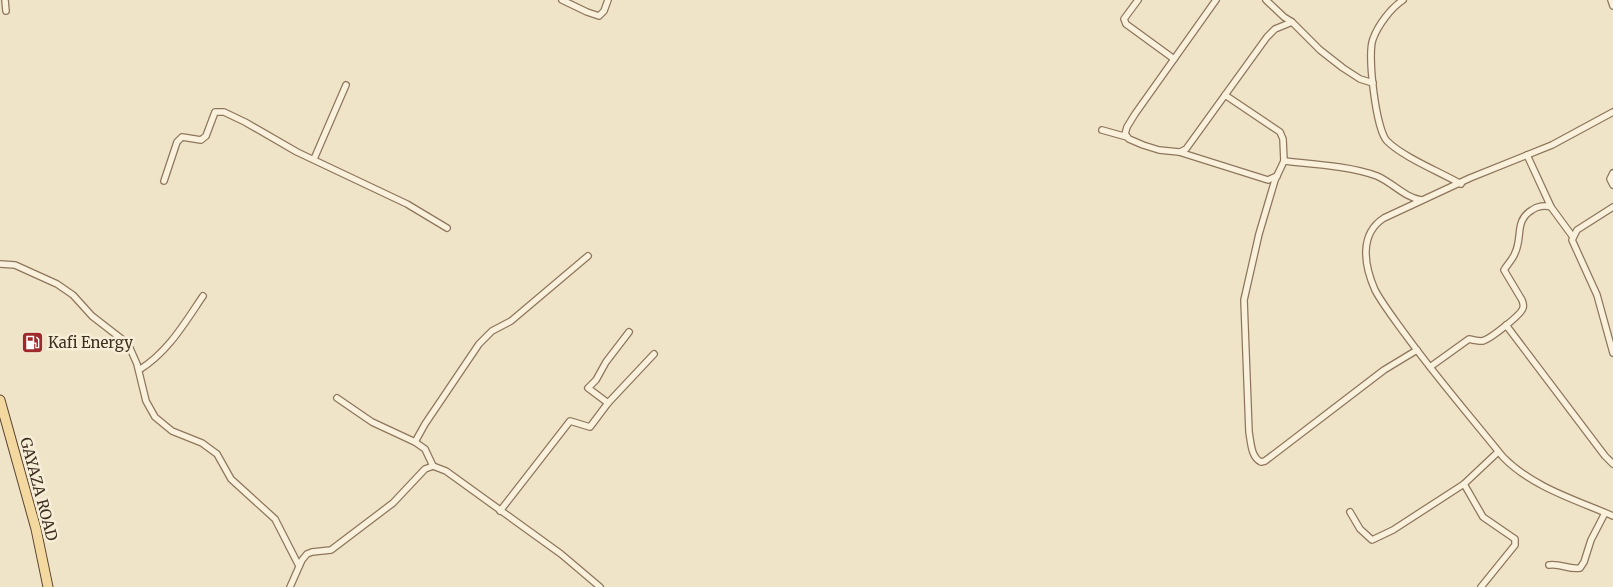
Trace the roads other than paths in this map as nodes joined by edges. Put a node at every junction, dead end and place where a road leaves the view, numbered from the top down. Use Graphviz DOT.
graph roads {
  1 [pos="5,0"];
  2 [pos="562,0"];
  3 [pos="608,0"];
  4 [pos="1138,0"];
  5 [pos="1216,0"];
  6 [pos="1266,0"];
  7 [pos="1404,0"];
  8 [pos="1610,0"];
  9 [pos="1613,6"];
  10 [pos="6,11"];
  11 [pos="1292,22"];
  12 [pos="1174,59"];
  13 [pos="1373,83"];
  14 [pos="346,85"];
  15 [pos="1225,95"];
  16 [pos="1613,112"];
  17 [pos="1102,130"];
  18 [pos="1126,137"];
  19 [pos="1179,152"];
  20 [pos="1527,155"];
  21 [pos="314,160"];
  22 [pos="1284,161"];
  23 [pos="1613,173"];
  24 [pos="1277,176"];
  25 [pos="164,181"];
  26 [pos="1461,184"];
  27 [pos="1613,185"];
  28 [pos="1422,200"];
  29 [pos="1551,207"];
  30 [pos="1613,207"];
  31 [pos="447,228"];
  32 [pos="1573,237"];
  33 [pos="588,256"];
  34 [pos="0,264"];
  35 [pos="203,296"];
  36 [pos="1506,325"];
  37 [pos="629,332"];
  38 [pos="1417,350"];
  39 [pos="654,354"];
  40 [pos="1613,354"];
  41 [pos="1430,367"];
  42 [pos="139,370"];
  43 [pos="337,398"];
  44 [pos="0,400"];
  45 [pos="608,403"];
  46 [pos="415,442"];
  47 [pos="1498,452"];
  48 [pos="1613,464"];
  49 [pos="433,466"];
  50 [pos="1464,484"];
  51 [pos="500,512"];
  52 [pos="1350,512"];
  53 [pos="1605,513"];
  54 [pos="1613,516"];
  55 [pos="299,566"];
  56 [pos="1549,566"];
  57 [pos="48,587"];
  58 [pos="290,587"];
  59 [pos="600,587"];
  60 [pos="1481,587"];
  1 -- 10 [label="street"];
  2 -- 3 [label="street"];
  4 -- 12 [label="street"];
  5 -- 12 [label="street"];
  6 -- 11 [label="street"];
  7 -- 13 [label="street"];
  8 -- 9 [label="street"];
  11 -- 13 [label="street"];
  11 -- 15 [label="street"];
  12 -- 18 [label="street"];
  13 -- 26 [label="street"];
  14 -- 21 [label="street"];
  15 -- 19 [label="street"];
  15 -- 22 [label="street"];
  16 -- 20 [label="street"];
  17 -- 18 [label="street"];
  18 -- 19 [label="street"];
  19 -- 24 [label="street"];
  20 -- 26 [label="street"];
  20 -- 29 [label="street"];
  21 -- 25 [label="street"];
  21 -- 31 [label="street"];
  22 -- 24 [label="street"];
  22 -- 28 [label="street"];
  23 -- 27 [label="street"];
  24 -- 38 [label="street"];
  26 -- 28 [label="street"];
  28 -- 38 [label="street"];
  29 -- 32 [label="street"];
  29 -- 36 [label="street"];
  30 -- 32 [label="street"];
  32 -- 40 [label="street"];
  33 -- 46 [label="street"];
  34 -- 42 [label="street"];
  35 -- 42 [label="street"];
  36 -- 41 [label="street"];
  36 -- 48 [label="street"];
  37 -- 45 [label="street"];
  38 -- 41 [label="street"];
  39 -- 45 [label="street"];
  41 -- 47 [label="street"];
  42 -- 55 [label="street"];
  43 -- 46 [label="street"];
  44 -- 57 [label="main road, GAYAZA ROAD"];
  45 -- 51 [label="street"];
  46 -- 49 [label="street"];
  47 -- 50 [label="street"];
  47 -- 53 [label="street"];
  49 -- 51 [label="street"];
  49 -- 55 [label="street"];
  50 -- 52 [label="street"];
  50 -- 60 [label="street"];
  51 -- 59 [label="street"];
  53 -- 54 [label="street"];
  53 -- 56 [label="street"];
  55 -- 58 [label="street"];
}
